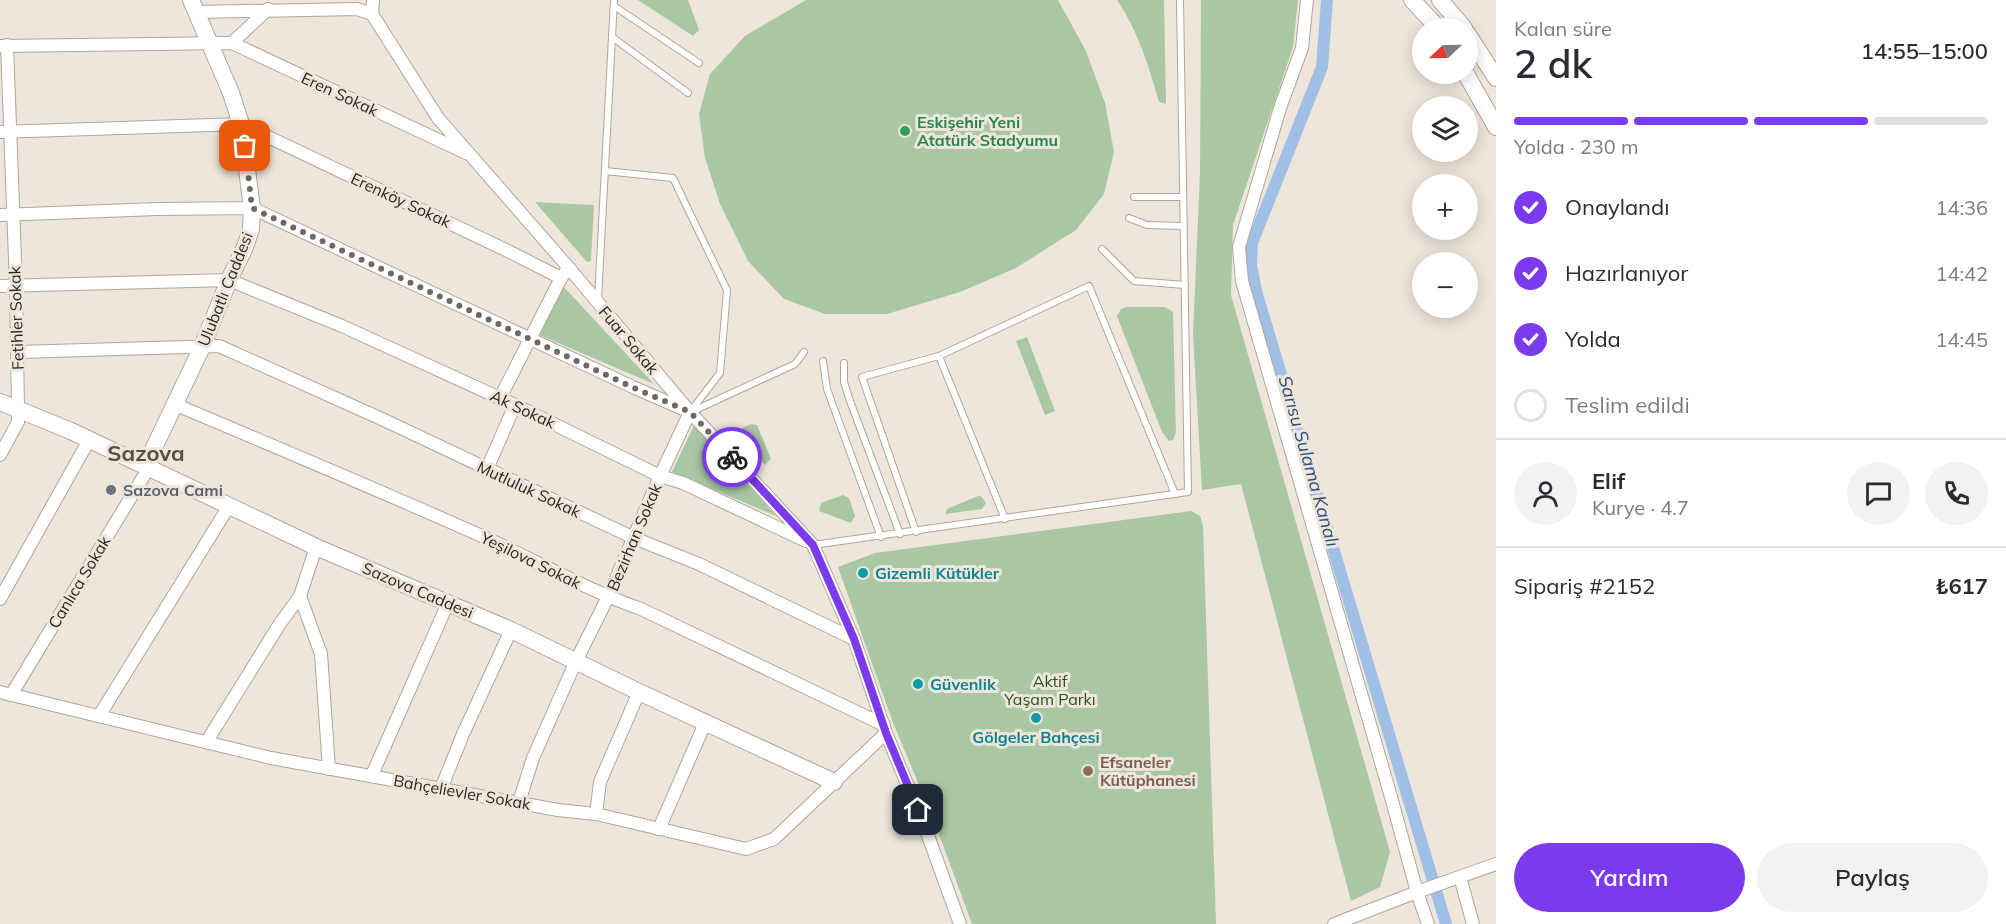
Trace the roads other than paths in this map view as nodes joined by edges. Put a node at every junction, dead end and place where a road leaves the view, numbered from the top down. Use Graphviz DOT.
graph roads {
  1 [pos="373,0"];
  2 [pos="1180,0"];
  3 [pos="1307,0"];
  4 [pos="1412,0"];
  5 [pos="1440,0"];
  6 [pos="614,3"];
  7 [pos="193,6"];
  8 [pos="268,9"];
  9 [pos="372,14"];
  10 [pos="1429,18"];
  11 [pos="1455,18"];
  12 [pos="612,37"];
  13 [pos="208,42"];
  14 [pos="232,44"];
  15 [pos="4,46"];
  16 [pos="1478,50"];
  17 [pos="699,63"];
  18 [pos="1496,78"];
  19 [pos="1472,84"];
  20 [pos="688,93"];
  21 [pos="241,124"];
  22 [pos="1496,127"];
  23 [pos="5,132"];
  24 [pos="470,155"];
  25 [pos="605,171"];
  26 [pos="1134,197"];
  27 [pos="1183,197"];
  28 [pos="252,208"];
  29 [pos="6,215"];
  30 [pos="1129,219"];
  31 [pos="1184,225"];
  32 [pos="1102,249"];
  33 [pos="565,273"];
  34 [pos="229,280"];
  35 [pos="1185,285"];
  36 [pos="0,286"];
  37 [pos="16,286"];
  38 [pos="597,302"];
  39 [pos="529,338"];
  40 [pos="202,347"];
  41 [pos="18,352"];
  42 [pos="804,352"];
  43 [pos="939,356"];
  44 [pos="823,361"];
  45 [pos="844,363"];
  46 [pos="500,398"];
  47 [pos="0,402"];
  48 [pos="174,404"];
  49 [pos="515,405"];
  50 [pos="18,410"];
  51 [pos="690,412"];
  52 [pos="89,440"];
  53 [pos="0,455"];
  54 [pos="148,469"];
  55 [pos="487,469"];
  56 [pos="660,476"];
  57 [pos="1175,494"];
  58 [pos="229,506"];
  59 [pos="1005,519"];
  60 [pos="915,532"];
  61 [pos="900,534"];
  62 [pos="634,537"];
  63 [pos="880,537"];
  64 [pos="813,545"];
  65 [pos="316,547"];
  66 [pos="300,596"];
  67 [pos="608,597"];
  68 [pos="0,599"];
  69 [pos="448,603"];
  70 [pos="511,630"];
  71 [pos="854,639"];
  72 [pos="576,662"];
  73 [pos="639,692"];
  74 [pos="6,693"];
  75 [pos="99,716"];
  76 [pos="706,721"];
  77 [pos="885,729"];
  78 [pos="207,741"];
  79 [pos="328,769"];
  80 [pos="372,776"];
  81 [pos="834,782"];
  82 [pos="441,789"];
  83 [pos="519,802"];
  84 [pos="596,814"];
  85 [pos="659,829"];
  86 [pos="1496,864"];
  87 [pos="1457,878"];
  88 [pos="1420,890"];
  89 [pos="960,924"];
  90 [pos="1334,924"];
  91 [pos="1428,924"];
  92 [pos="1473,924"];
  1 -- 9 [label="street"];
  2 -- 27 [label="lane"];
  3 -- 88 [label="street"];
  4 -- 10 [label="street"];
  5 -- 11 [label="street"];
  6 -- 12 [label="lane"];
  6 -- 17 [label="lane"];
  7 -- 8 [label="street"];
  7 -- 13 [label="street, Ulubatlı Caddesi"];
  8 -- 9 [label="street"];
  8 -- 14 [label="street"];
  9 -- 24 [label="street, Fuar Sokak"];
  12 -- 20 [label="lane"];
  12 -- 25 [label="lane"];
  13 -- 14 [label="street, Eren Sokak"];
  13 -- 15 [label="street, Eren Sokak"];
  13 -- 21 [label="street, Ulubatlı Caddesi"];
  14 -- 24 [label="street, Eren Sokak"];
  15 -- 23 [label="street, Fetihler Sokak"];
  16 -- 18 [label="street"];
  19 -- 22 [label="street"];
  21 -- 23 [label="street"];
  21 -- 28 [label="street, Ulubatlı Caddesi"];
  21 -- 33 [label="street, Erenköy Sokak"];
  23 -- 29 [label="street, Fetihler Sokak"];
  24 -- 33 [label="street, Fuar Sokak"];
  25 -- 38 [label="lane"];
  25 -- 51 [label="lane"];
  26 -- 27 [label="lane"];
  27 -- 31 [label="lane"];
  28 -- 29 [label="street"];
  28 -- 34 [label="street, Ulubatlı Caddesi"];
  28 -- 39 [label="street"];
  29 -- 37 [label="street, Fetihler Sokak"];
  30 -- 31 [label="lane"];
  31 -- 35 [label="lane"];
  32 -- 35 [label="lane"];
  33 -- 38 [label="street, Fuar Sokak"];
  33 -- 39 [label="street"];
  34 -- 37 [label="street"];
  34 -- 40 [label="street, Ulubatlı Caddesi"];
  34 -- 46 [label="street, Ak Sokak"];
  35 -- 57 [label="lane"];
  36 -- 37 [label="street"];
  37 -- 41 [label="street, Fetihler Sokak"];
  38 -- 51 [label="street, Fuar Sokak"];
  39 -- 46 [label="street"];
  39 -- 51 [label="street"];
  40 -- 41 [label="street, Mutluluk Sokak"];
  40 -- 48 [label="street, Ulubatlı Caddesi"];
  40 -- 55 [label="street, Mutluluk Sokak"];
  41 -- 50 [label="street, Fetihler Sokak"];
  42 -- 51 [label="lane"];
  43 -- 57 [label="lane"];
  43 -- 59 [label="lane"];
  43 -- 60 [label="lane"];
  44 -- 63 [label="lane"];
  45 -- 61 [label="lane"];
  46 -- 49 [label="street, Ak Sokak"];
  47 -- 50 [label="street, Sazova Caddesi"];
  48 -- 54 [label="street, Ulubatlı Caddesi"];
  48 -- 67 [label="street, Yeşilova Sokak"];
  49 -- 55 [label="street"];
  49 -- 56 [label="street, Ak Sokak"];
  50 -- 52 [label="street, Sazova Caddesi"];
  50 -- 53 [label="street, Fetihler Sokak"];
  51 -- 56 [label="street, Bezirhan Sokak"];
  51 -- 64 [label="street, Fuar Sokak"];
  52 -- 54 [label="street, Sazova Caddesi"];
  52 -- 68 [label="street"];
  54 -- 58 [label="street, Sazova Caddesi"];
  54 -- 74 [label="street, Canlıca Sokak"];
  55 -- 62 [label="street, Mutluluk Sokak"];
  56 -- 62 [label="street, Bezirhan Sokak"];
  56 -- 64 [label="street, Ak Sokak"];
  57 -- 59 [label="lane"];
  58 -- 65 [label="street, Sazova Caddesi"];
  58 -- 75 [label="street"];
  59 -- 60 [label="lane"];
  60 -- 61 [label="lane"];
  61 -- 63 [label="lane"];
  62 -- 67 [label="street, Bezirhan Sokak"];
  62 -- 71 [label="street, Mutluluk Sokak"];
  63 -- 64 [label="lane"];
  64 -- 71 [label="street, Fuar Sokak"];
  65 -- 66 [label="street"];
  65 -- 69 [label="street, Sazova Caddesi"];
  66 -- 78 [label="street"];
  66 -- 79 [label="street"];
  67 -- 72 [label="street, Bezirhan Sokak"];
  67 -- 77 [label="street, Yeşilova Sokak"];
  69 -- 70 [label="street, Sazova Caddesi"];
  69 -- 80 [label="street"];
  70 -- 72 [label="street, Sazova Caddesi"];
  70 -- 82 [label="street"];
  71 -- 77 [label="street, Fuar Sokak"];
  72 -- 73 [label="street, Sazova Caddesi"];
  72 -- 83 [label="street, Bezirhan Sokak"];
  73 -- 76 [label="street, Sazova Caddesi"];
  73 -- 84 [label="street"];
  74 -- 75 [label="street, Bahçelievler Sokak"];
  75 -- 78 [label="street, Bahçelievler Sokak"];
  76 -- 81 [label="street, Sazova Caddesi"];
  76 -- 85 [label="street"];
  77 -- 81 [label="street, Bahçelievler Sokak"];
  77 -- 89 [label="street, Fuar Sokak"];
  78 -- 79 [label="street, Bahçelievler Sokak"];
  79 -- 80 [label="street, Bahçelievler Sokak"];
  80 -- 82 [label="street, Bahçelievler Sokak"];
  81 -- 85 [label="street, Bahçelievler Sokak"];
  82 -- 83 [label="street, Bahçelievler Sokak"];
  83 -- 84 [label="street, Bahçelievler Sokak"];
  84 -- 85 [label="street, Bahçelievler Sokak"];
  86 -- 87 [label="street"];
  87 -- 88 [label="street"];
  87 -- 92 [label="street"];
  88 -- 90 [label="street"];
  88 -- 91 [label="street"];
}
